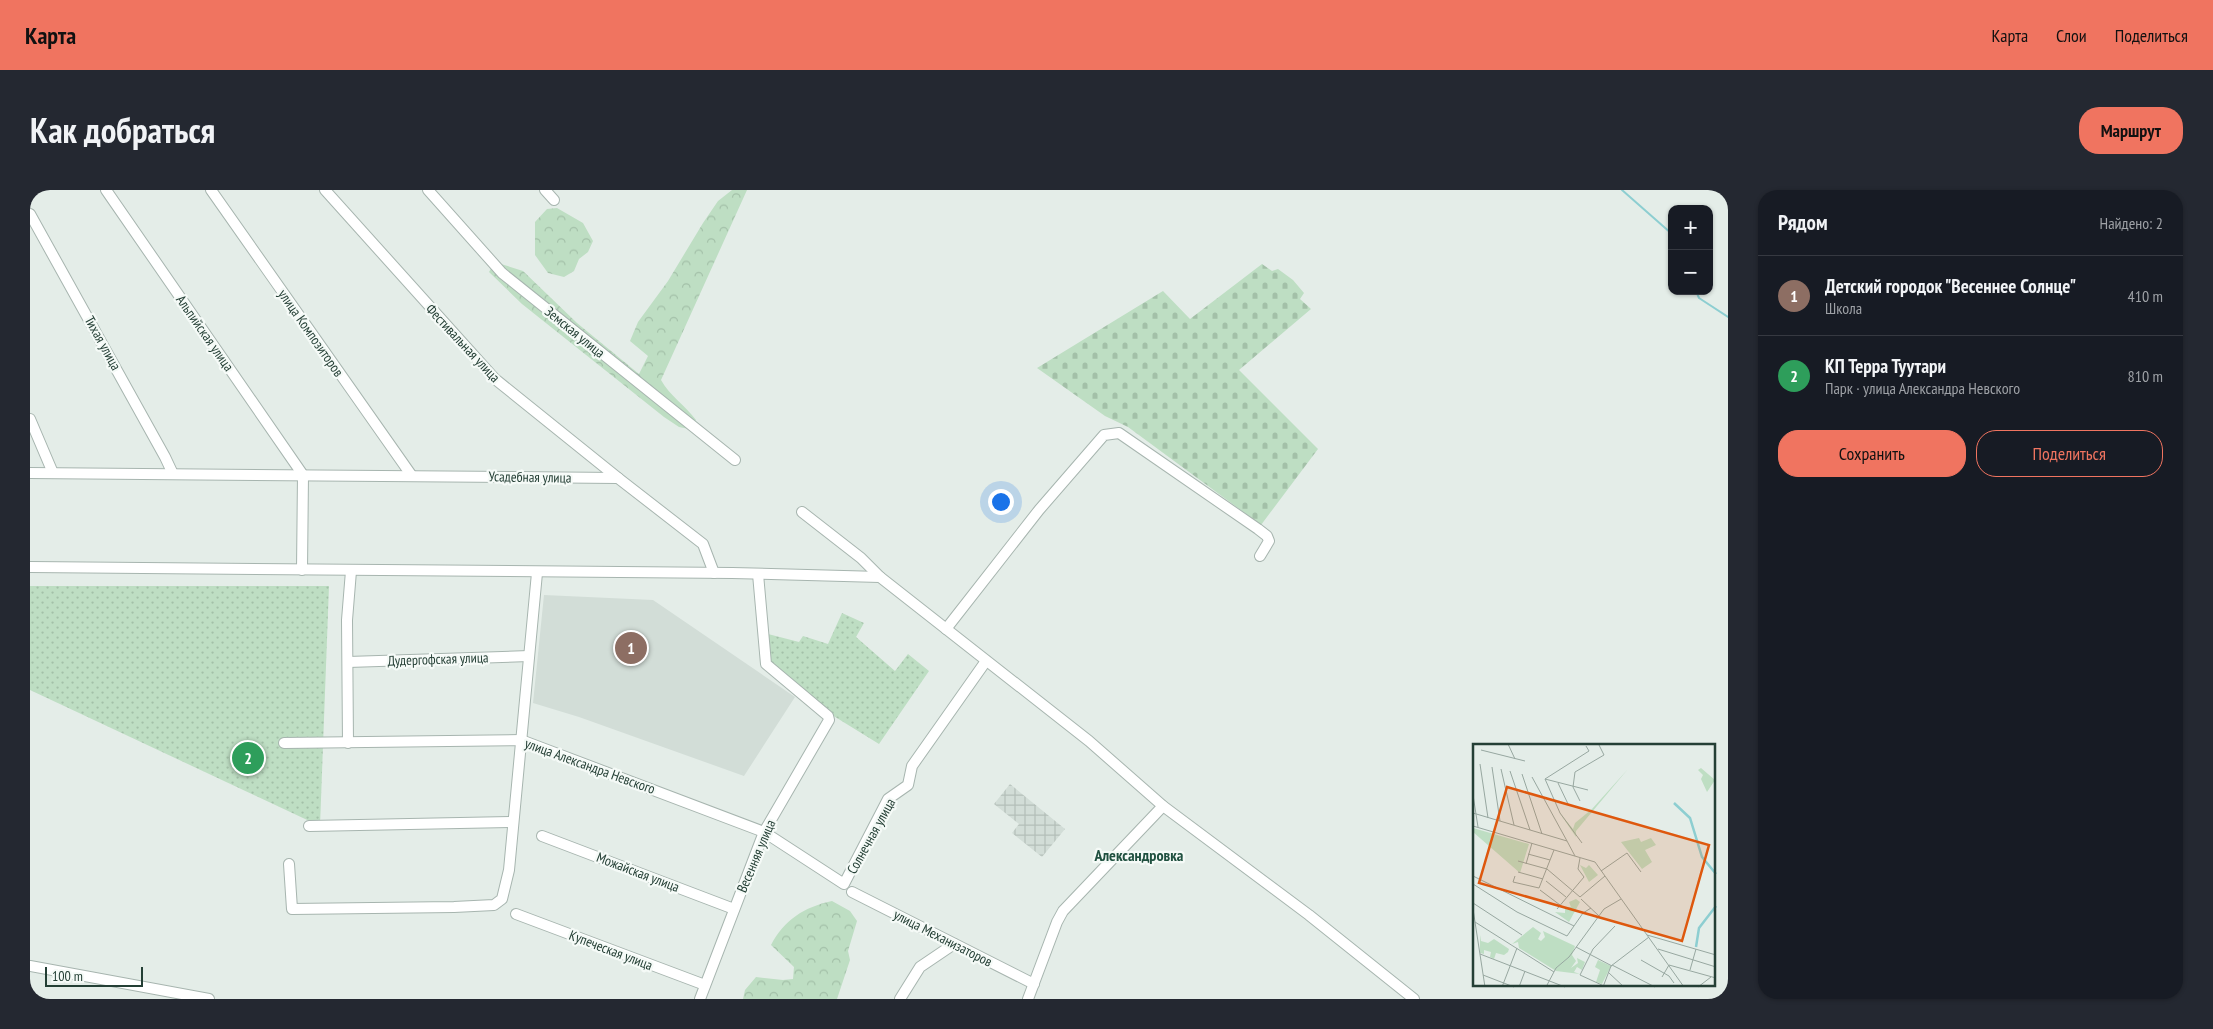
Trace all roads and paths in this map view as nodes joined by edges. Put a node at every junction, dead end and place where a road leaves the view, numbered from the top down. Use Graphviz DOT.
graph roads {
  1 [pos="106,190"];
  2 [pos="211,190"];
  3 [pos="325,190"];
  4 [pos="428,190"];
  5 [pos="545,190"];
  6 [pos="554,200"];
  7 [pos="30,214"];
  8 [pos="30,419"];
  9 [pos="735,460"];
  10 [pos="30,473"];
  11 [pos="53,473"];
  12 [pos="173,474"];
  13 [pos="304,475"];
  14 [pos="412,476"];
  15 [pos="618,478"];
  16 [pos="802,512"];
  17 [pos="1260,556"];
  18 [pos="30,567"];
  19 [pos="302,570"];
  20 [pos="351,571"];
  21 [pos="537,573"];
  22 [pos="714,573"];
  23 [pos="758,574"];
  24 [pos="880,578"];
  25 [pos="946,629"];
  26 [pos="529,656"];
  27 [pos="986,661"];
  28 [pos="348,662"];
  29 [pos="521,740"];
  30 [pos="284,743"];
  31 [pos="348,743"];
  32 [pos="1163,806"];
  33 [pos="513,822"];
  34 [pos="309,826"];
  35 [pos="764,832"];
  36 [pos="542,836"];
  37 [pos="289,864"];
  38 [pos="844,884"];
  39 [pos="852,892"];
  40 [pos="734,909"];
  41 [pos="516,914"];
  42 [pos="954,944"];
  43 [pos="30,966"];
  44 [pos="1034,984"];
  45 [pos="705,985"];
  46 [pos="209,999"];
  47 [pos="700,999"];
  48 [pos="900,999"];
  49 [pos="1028,999"];
  50 [pos="1414,999"];
  1 -- 13 [label="street, Альпийская улица"];
  2 -- 14 [label="street, улица Композиторов"];
  3 -- 15 [label="street, Фестивальная улица"];
  4 -- 9 [label="street, Земская улица"];
  5 -- 6 [label="street"];
  7 -- 12 [label="street, Тихая улица"];
  8 -- 11 [label="street"];
  10 -- 11 [label="street, Усадебная улица"];
  11 -- 12 [label="street, Усадебная улица"];
  12 -- 13 [label="street, Усадебная улица"];
  13 -- 14 [label="street, Усадебная улица"];
  13 -- 19 [label="street"];
  14 -- 15 [label="street, Усадебная улица"];
  15 -- 22 [label="street"];
  16 -- 24 [label="street"];
  17 -- 25 [label="street"];
  18 -- 19 [label="street"];
  19 -- 20 [label="street"];
  20 -- 21 [label="street"];
  20 -- 28 [label="street"];
  21 -- 22 [label="street"];
  21 -- 26 [label="street"];
  22 -- 23 [label="street"];
  23 -- 24 [label="street"];
  23 -- 35 [label="street, Весенняя улица"];
  24 -- 25 [label="street"];
  25 -- 27 [label="street"];
  26 -- 28 [label="street, Дудергофская улица"];
  26 -- 29 [label="street"];
  27 -- 32 [label="street"];
  27 -- 38 [label="street, Солнечная улица"];
  28 -- 31 [label="street"];
  29 -- 31 [label="street, улица Александра Невского"];
  29 -- 33 [label="street"];
  29 -- 35 [label="street, улица Александра Невского"];
  30 -- 31 [label="street, улица Александра Невского"];
  32 -- 44 [label="street"];
  32 -- 50 [label="street"];
  33 -- 34 [label="street"];
  33 -- 37 [label="street"];
  35 -- 38 [label="street, улица Александра Невского"];
  35 -- 40 [label="street, Весенняя улица"];
  36 -- 40 [label="street, Можайская улица"];
  39 -- 42 [label="street, улица Механизаторов"];
  40 -- 45 [label="street, Весенняя улица"];
  41 -- 45 [label="street, Купеческая улица"];
  42 -- 44 [label="street, улица Механизаторов"];
  42 -- 48 [label="street"];
  43 -- 46 [label="street"];
  44 -- 49 [label="street"];
  45 -- 47 [label="street, Весенняя улица"];
}
